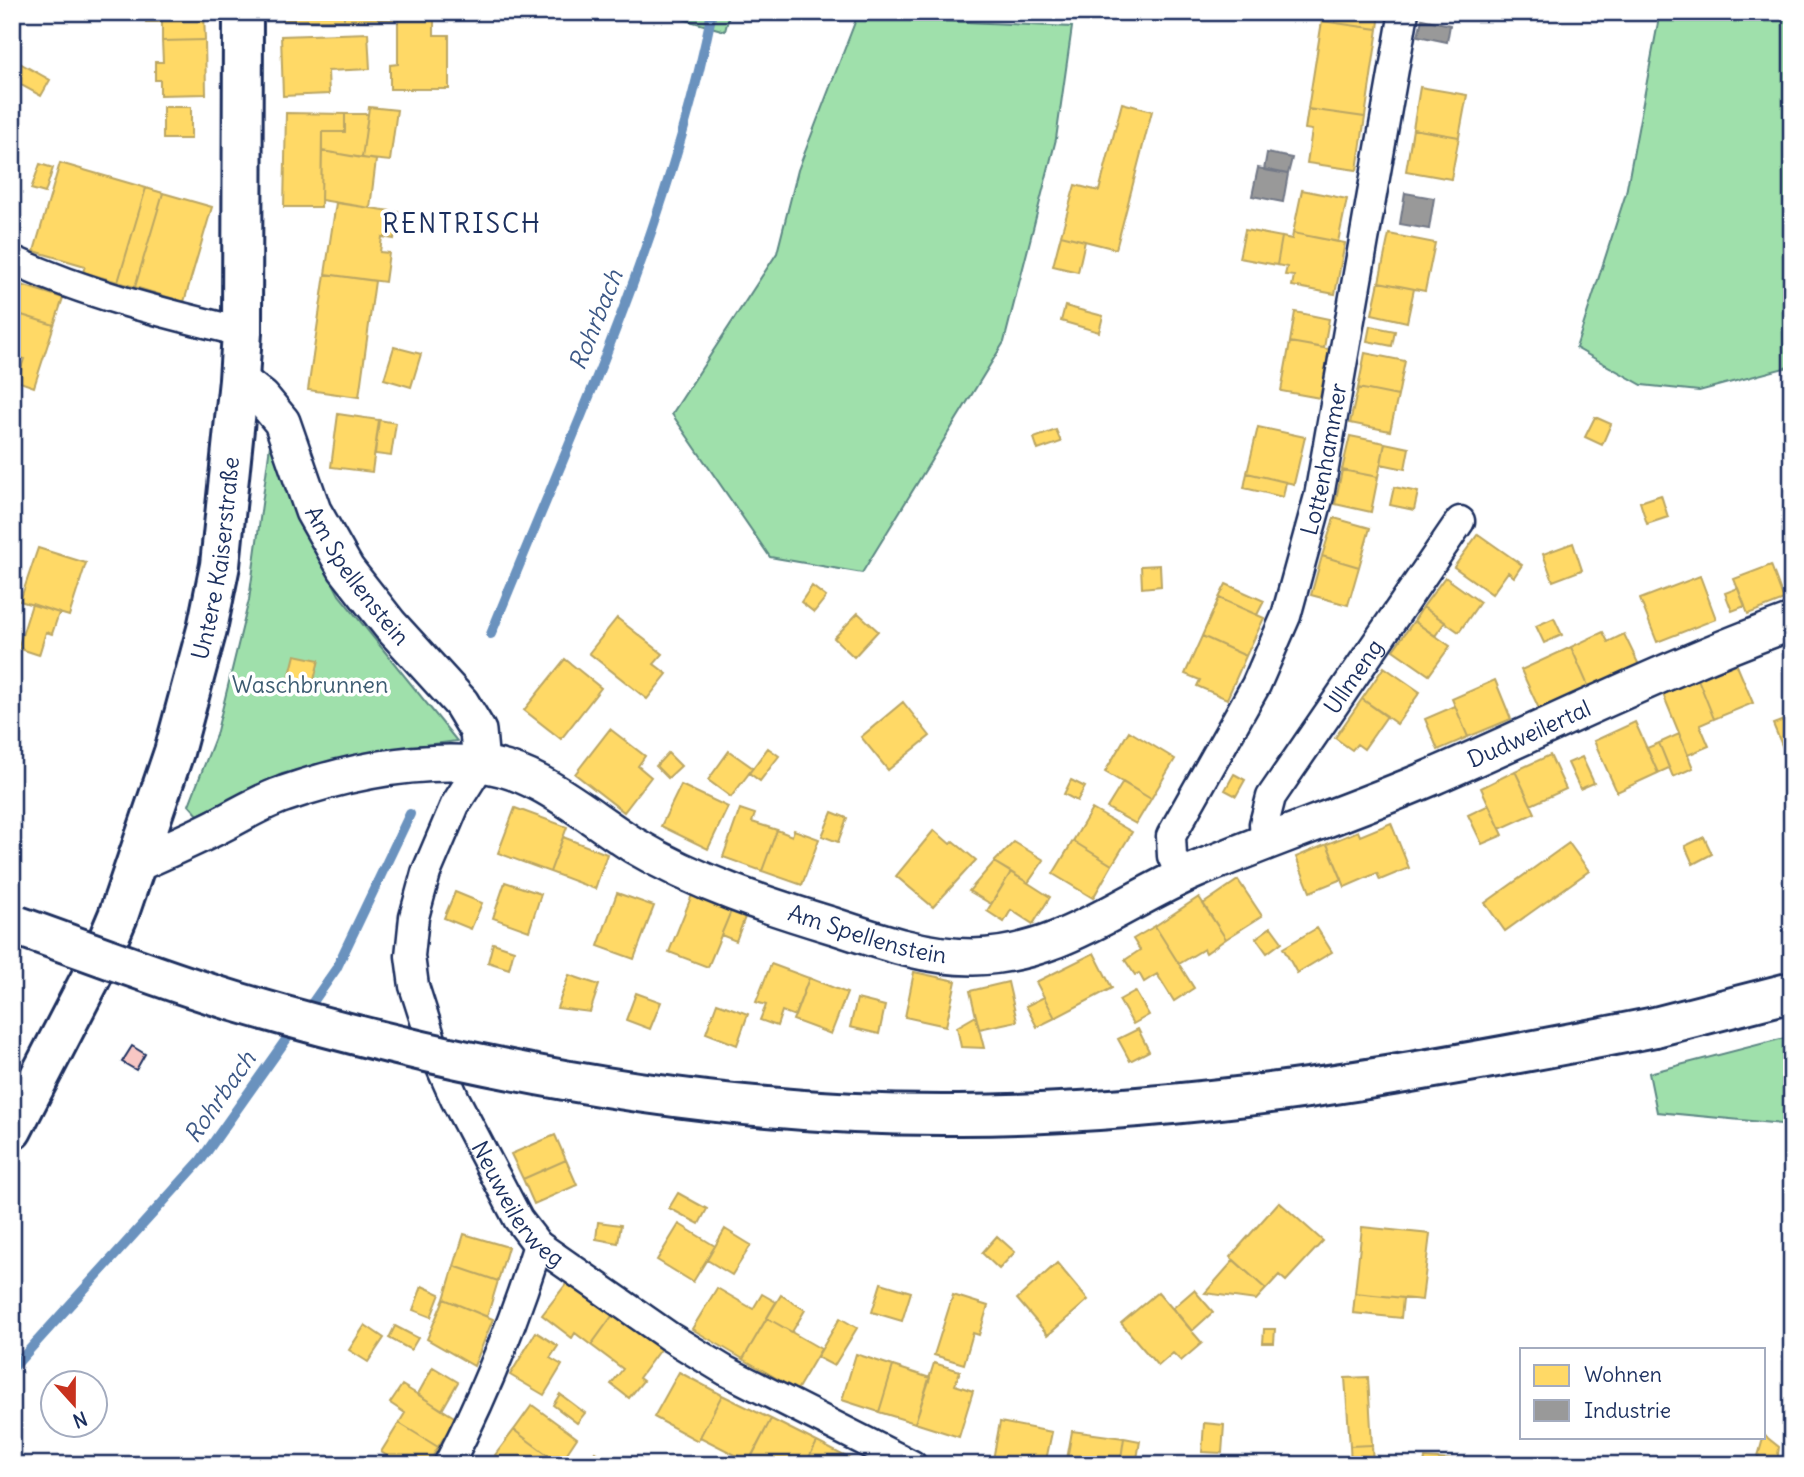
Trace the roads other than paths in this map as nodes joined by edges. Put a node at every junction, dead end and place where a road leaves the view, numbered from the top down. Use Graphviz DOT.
graph roads {
  1 [pos="243,12"];
  2 [pos="1404,12"];
  3 [pos="12,260"];
  4 [pos="242,332"];
  5 [pos="239,380"];
  6 [pos="1460,521"];
  7 [pos="1792,622"];
  8 [pos="481,764"];
  9 [pos="1265,841"];
  10 [pos="138,863"];
  11 [pos="1181,877"];
  12 [pos="15,925"];
  13 [pos="1792,992"];
  14 [pos="12,1130"];
  15 [pos="538,1245"];
  16 [pos="449,1465"];
  17 [pos="912,1465"];
  1 -- 4 [label="main road, Untere Kaiserstraße"];
  2 -- 11 [label="street, Lottenhammer"];
  3 -- 4 [label="street"];
  4 -- 5 [label="main road, Untere Kaiserstraße"];
  5 -- 8 [label="street, Am Spellenstein"];
  5 -- 10 [label="main road, Untere Kaiserstraße"];
  6 -- 9 [label="street, Ullmeng"];
  7 -- 9 [label="street, Dudweilertal"];
  8 -- 10 [label="street, Am Spellenstein"];
  8 -- 11 [label="street, Am Spellenstein"];
  8 -- 15 [label="street, Neuweilerweg"];
  9 -- 11 [label="street, Am Spellenstein"];
  10 -- 14 [label="main road, Untere Kaiserstraße"];
  12 -- 13 [label="main road, bridge"];
  15 -- 16 [label="street"];
  15 -- 17 [label="street, Neuweilerweg"];
}
